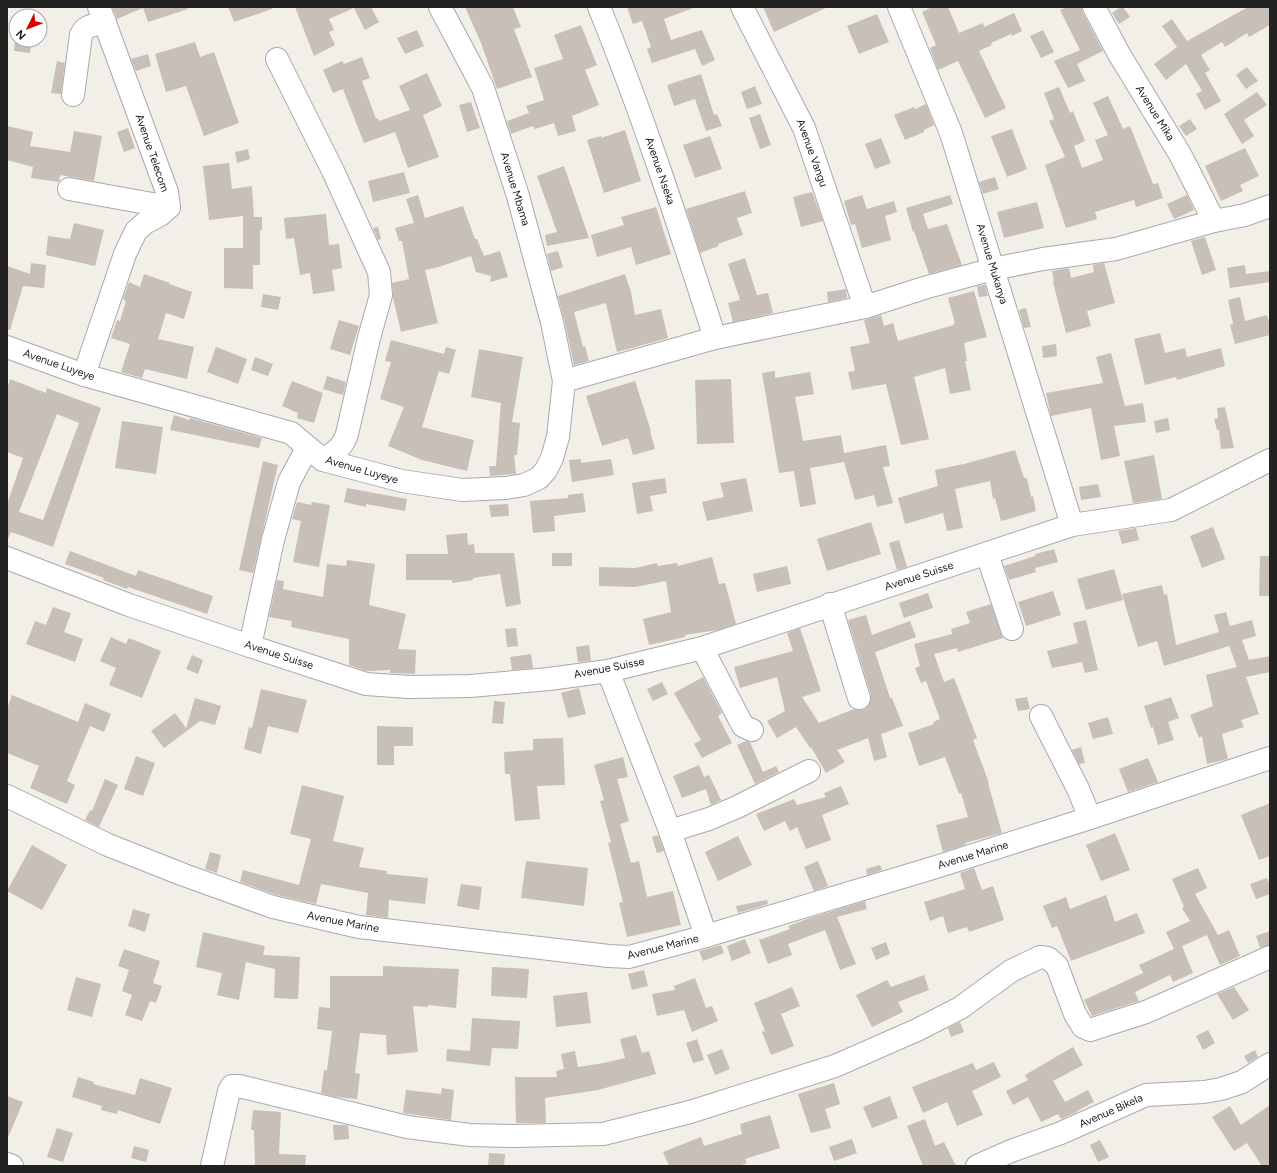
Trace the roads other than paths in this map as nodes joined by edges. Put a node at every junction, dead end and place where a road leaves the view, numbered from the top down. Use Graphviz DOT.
graph roads {
  1 [pos="440,7"];
  2 [pos="599,7"];
  3 [pos="742,7"];
  4 [pos="899,7"];
  5 [pos="1094,7"];
  6 [pos="102,15"];
  7 [pos="277,58"];
  8 [pos="73,95"];
  9 [pos="69,189"];
  10 [pos="1270,206"];
  11 [pos="168,207"];
  12 [pos="1214,221"];
  13 [pos="993,269"];
  14 [pos="865,307"];
  15 [pos="715,338"];
  16 [pos="7,347"];
  17 [pos="84,375"];
  18 [pos="564,381"];
  19 [pos="315,453"];
  20 [pos="1270,460"];
  21 [pos="1072,525"];
  22 [pos="987,554"];
  23 [pos="7,558"];
  24 [pos="830,604"];
  25 [pos="1012,629"];
  26 [pos="250,646"];
  27 [pos="702,648"];
  28 [pos="608,671"];
  29 [pos="859,698"];
  30 [pos="1041,716"];
  31 [pos="752,730"];
  32 [pos="1270,758"];
  33 [pos="809,771"];
  34 [pos="7,796"];
  35 [pos="1090,818"];
  36 [pos="670,831"];
  37 [pos="706,936"];
  38 [pos="1270,957"];
  39 [pos="1270,1064"];
  40 [pos="7,1164"];
  41 [pos="12,1166"];
  42 [pos="212,1166"];
  43 [pos="977,1166"];
  1 -- 18 [label="street, Avenue Mbama"];
  2 -- 15 [label="street, Avenue Nseka"];
  3 -- 14 [label="street, Avenue Vangu"];
  4 -- 13 [label="street, Avenue Mukanya"];
  5 -- 12 [label="street, Avenue Mika"];
  6 -- 8 [label="street"];
  6 -- 11 [label="street, Avenue Telecom"];
  7 -- 19 [label="street"];
  9 -- 11 [label="street"];
  10 -- 12 [label="street"];
  11 -- 17 [label="street, Avenue Telecom"];
  12 -- 13 [label="street"];
  13 -- 14 [label="street"];
  13 -- 21 [label="street, Avenue Mukanya"];
  14 -- 15 [label="street"];
  15 -- 18 [label="street"];
  16 -- 17 [label="street, Avenue Luyeye"];
  17 -- 19 [label="street, Avenue Luyeye"];
  18 -- 19 [label="street, Avenue Luyeye"];
  19 -- 26 [label="street"];
  20 -- 21 [label="street, Avenue Suisse"];
  21 -- 22 [label="street, Avenue Suisse"];
  22 -- 24 [label="street, Avenue Suisse"];
  22 -- 25 [label="street"];
  23 -- 26 [label="street, Avenue Suisse"];
  24 -- 27 [label="street, Avenue Suisse"];
  24 -- 29 [label="street"];
  26 -- 28 [label="street, Avenue Suisse"];
  27 -- 28 [label="street, Avenue Suisse"];
  27 -- 31 [label="street"];
  28 -- 36 [label="street"];
  30 -- 35 [label="street"];
  32 -- 35 [label="street, Avenue Marine"];
  33 -- 36 [label="street"];
  34 -- 37 [label="street, Avenue Marine"];
  35 -- 37 [label="street, Avenue Marine"];
  36 -- 37 [label="street"];
  38 -- 42 [label="street"];
  39 -- 43 [label="street, Avenue Bikela"];
  40 -- 41 [label="street"];
}
